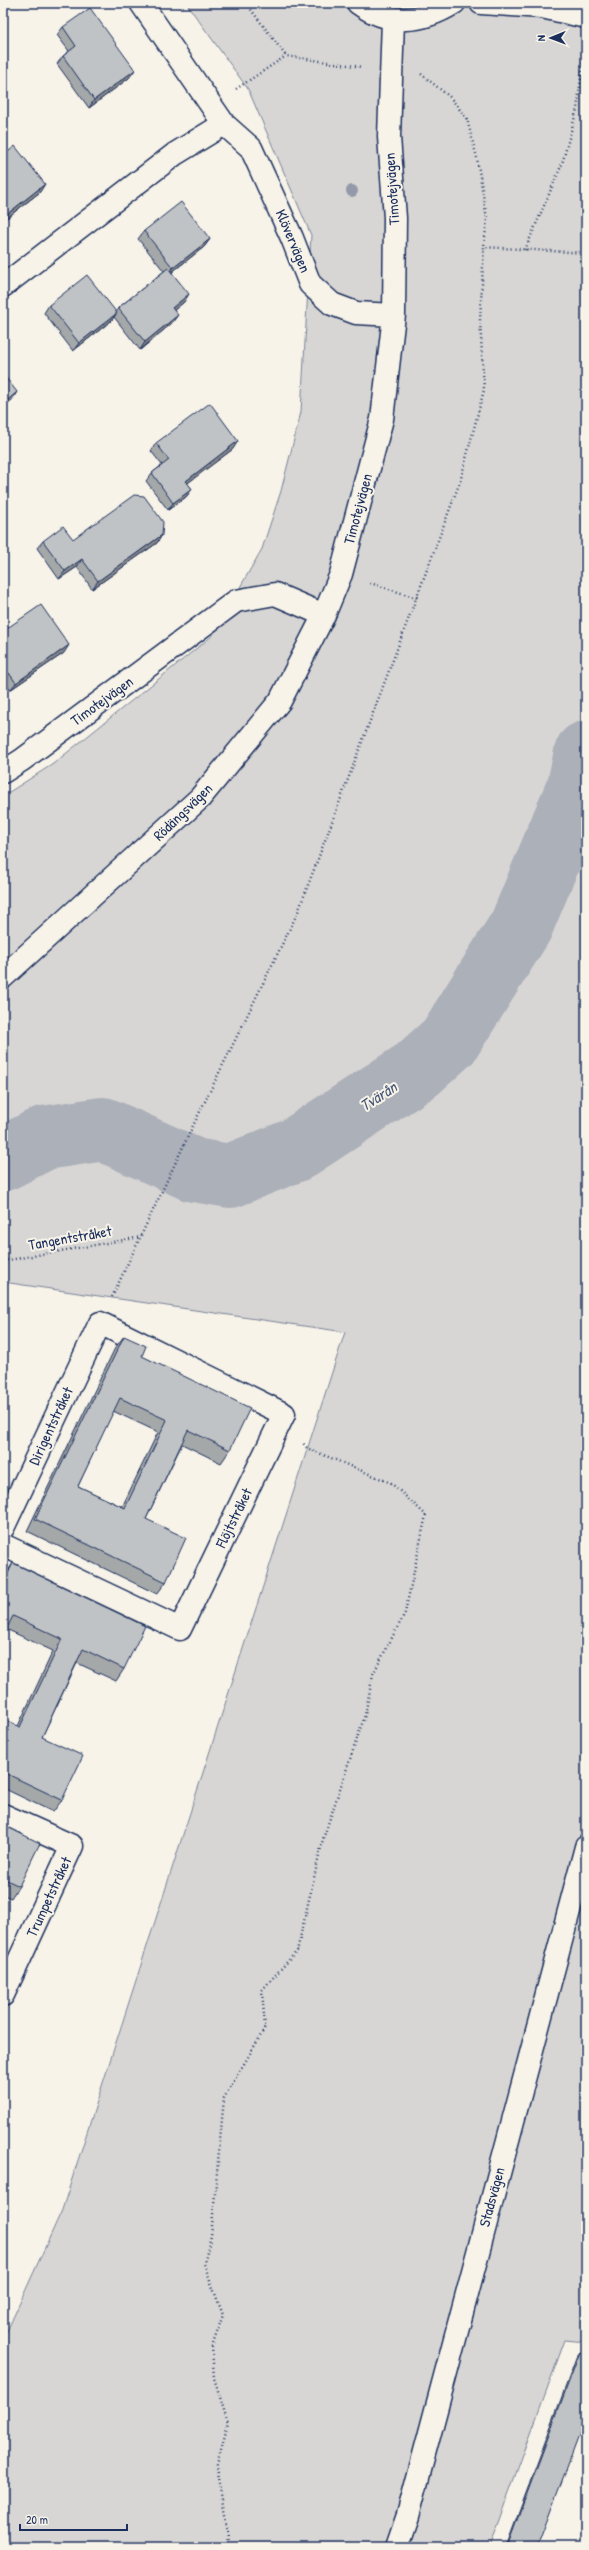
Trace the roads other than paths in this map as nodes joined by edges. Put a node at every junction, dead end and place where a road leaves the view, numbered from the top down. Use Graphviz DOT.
graph roads {
  1 [pos="141,3"];
  2 [pos="358,3"];
  3 [pos="454,3"];
  4 [pos="481,3"];
  5 [pos="586,17"];
  6 [pos="393,20"];
  7 [pos="224,124"];
  8 [pos="3,286"];
  9 [pos="394,315"];
  10 [pos="324,615"];
  11 [pos="3,772"];
  12 [pos="3,977"];
  13 [pos="100,1323"];
  14 [pos="3,1528"];
  15 [pos="3,1545"];
  16 [pos="3,1815"];
  17 [pos="586,1847"];
  18 [pos="3,1995"];
  19 [pos="397,2547"];
  1 -- 7 [label="street, Klövervägen"];
  2 -- 6 [label="street"];
  3 -- 6 [label="street"];
  4 -- 5 [label="street, bridge"];
  6 -- 9 [label="street, Timotejvägen"];
  7 -- 8 [label="street"];
  7 -- 9 [label="street, Klövervägen"];
  9 -- 10 [label="street, Timotejvägen"];
  10 -- 11 [label="street, Timotejvägen"];
  10 -- 12 [label="street, Rödängsvägen"];
  13 -- 14 [label="street, Dirigentstråket"];
  13 -- 15 [label="street, Flöjtstråket"];
  16 -- 18 [label="street, Trumpetstråket"];
  17 -- 19 [label="street, Stadsvägen"];
}
